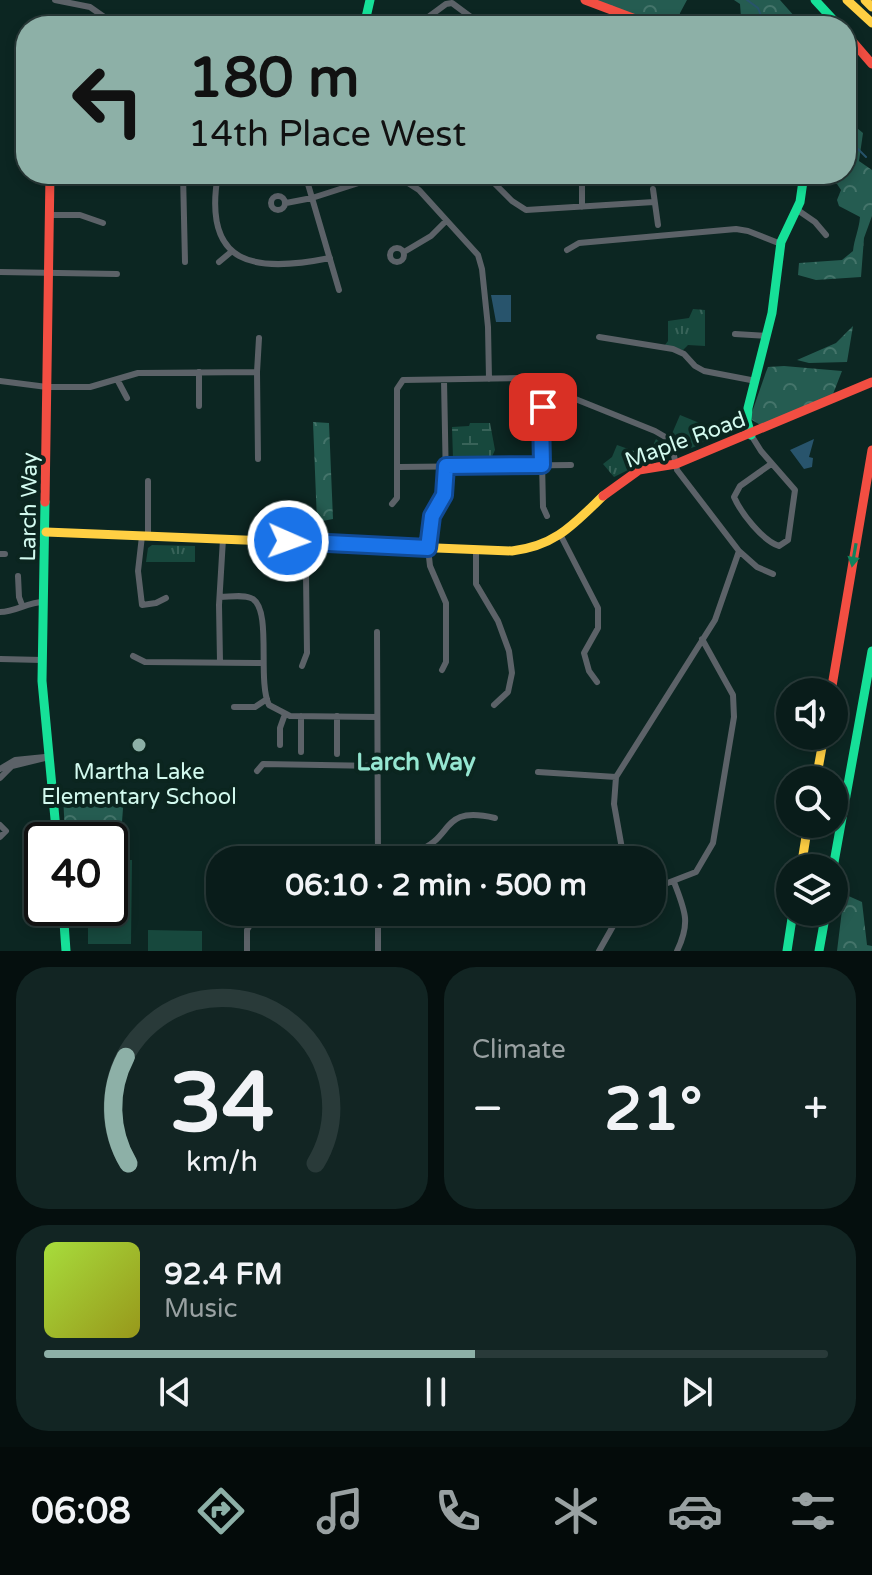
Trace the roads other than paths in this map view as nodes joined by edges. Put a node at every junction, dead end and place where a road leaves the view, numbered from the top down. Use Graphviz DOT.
graph roads {
  1 [pos="55,0"];
  2 [pos="815,0"];
  3 [pos="847,0"];
  4 [pos="865,0"];
  5 [pos="587,1"];
  6 [pos="92,3"];
  7 [pos="872,7"];
  8 [pos="430,16"];
  9 [pos="470,16"];
  10 [pos="627,16"];
  11 [pos="830,16"];
  12 [pos="872,23"];
  13 [pos="856,46"];
  14 [pos="872,64"];
  15 [pos="50,184"];
  16 [pos="183,184"];
  17 [pos="216,184"];
  18 [pos="308,184"];
  19 [pos="349,184"];
  20 [pos="410,184"];
  21 [pos="495,184"];
  22 [pos="582,184"];
  23 [pos="652,184"];
  24 [pos="804,184"];
  25 [pos="312,198"];
  26 [pos="654,202"];
  27 [pos="286,203"];
  28 [pos="582,207"];
  29 [pos="799,211"];
  30 [pos="49,215"];
  31 [pos="446,221"];
  32 [pos="103,223"];
  33 [pos="658,225"];
  34 [pos="826,235"];
  35 [pos="781,244"];
  36 [pos="567,250"];
  37 [pos="231,252"];
  38 [pos="404,252"];
  39 [pos="330,258"];
  40 [pos="185,262"];
  41 [pos="219,262"];
  42 [pos="0,272"];
  43 [pos="48,272"];
  44 [pos="117,274"];
  45 [pos="339,290"];
  46 [pos="735,334"];
  47 [pos="767,336"];
  48 [pos="599,337"];
  49 [pos="259,338"];
  50 [pos="199,372"];
  51 [pos="257,372"];
  52 [pos="489,379"];
  53 [pos="444,380"];
  54 [pos="0,381"];
  55 [pos="118,381"];
  56 [pos="756,381"];
  57 [pos="872,382"];
  58 [pos="47,387"];
  59 [pos="550,389"];
  60 [pos="127,398"];
  61 [pos="199,406"];
  62 [pos="751,435"];
  63 [pos="872,450"];
  64 [pos="258,459"];
  65 [pos="676,464"];
  66 [pos="771,464"];
  67 [pos="542,465"];
  68 [pos="571,465"];
  69 [pos="446,466"];
  70 [pos="399,467"];
  71 [pos="148,481"];
  72 [pos="392,504"];
  73 [pos="547,516"];
  74 [pos="46,532"];
  75 [pos="145,535"];
  76 [pos="561,536"];
  77 [pos="223,539"];
  78 [pos="310,542"];
  79 [pos="428,548"];
  80 [pos="476,550"];
  81 [pos="739,551"];
  82 [pos="773,574"];
  83 [pos="18,576"];
  84 [pos="221,597"];
  85 [pos="166,598"];
  86 [pos="44,602"];
  87 [pos="22,605"];
  88 [pos="0,612"];
  89 [pos="377,632"];
  90 [pos="702,639"];
  91 [pos="872,654"];
  92 [pos="133,656"];
  93 [pos="0,659"];
  94 [pos="42,660"];
  95 [pos="220,662"];
  96 [pos="262,663"];
  97 [pos="302,666"];
  98 [pos="442,670"];
  99 [pos="833,678"];
  100 [pos="597,682"];
  101 [pos="268,702"];
  102 [pos="494,705"];
  103 [pos="234,707"];
  104 [pos="285,714"];
  105 [pos="301,716"];
  106 [pos="337,716"];
  107 [pos="377,717"];
  108 [pos="280,745"];
  109 [pos="301,752"];
  110 [pos="337,754"];
  111 [pos="49,757"];
  112 [pos="379,766"];
  113 [pos="0,769"];
  114 [pos="257,771"];
  115 [pos="538,772"];
  116 [pos="616,777"];
  117 [pos="0,778"];
  118 [pos="495,818"];
  119 [pos="55,822"];
  120 [pos="0,825"];
  121 [pos="0,837"];
  122 [pos="378,846"];
  123 [pos="428,846"];
  124 [pos="622,846"];
  125 [pos="836,854"];
  126 [pos="674,882"];
  127 [pos="666,885"];
  128 [pos="64,926"];
  129 [pos="249,926"];
  130 [pos="378,926"];
  131 [pos="613,926"];
  132 [pos="791,926"];
  133 [pos="823,926"];
  134 [pos="66,951"];
  135 [pos="247,951"];
  136 [pos="378,951"];
  137 [pos="599,951"];
  138 [pos="677,951"];
  139 [pos="787,951"];
  140 [pos="819,951"];
  1 -- 6 [label="street"];
  2 -- 11 [label="main road"];
  3 -- 12 [label="main road"];
  4 -- 7 [label="main road"];
  5 -- 10 [label="main road"];
  8 -- 9 [label="street"];
  13 -- 14 [label="main road"];
  15 -- 30 [label="main road, Larch Way"];
  16 -- 40 [label="street"];
  17 -- 37 [label="street"];
  18 -- 25 [label="street"];
  19 -- 25 [label="street"];
  20 -- 31 [label="street"];
  21 -- 28 [label="street"];
  22 -- 28 [label="street"];
  23 -- 26 [label="street"];
  24 -- 29 [label="main road"];
  25 -- 27 [label="street"];
  25 -- 39 [label="street"];
  26 -- 28 [label="street"];
  26 -- 33 [label="street"];
  29 -- 34 [label="street"];
  29 -- 35 [label="main road"];
  30 -- 32 [label="street"];
  30 -- 43 [label="main road, Larch Way"];
  31 -- 38 [label="street"];
  31 -- 52 [label="street"];
  35 -- 36 [label="street"];
  35 -- 47 [label="main road"];
  37 -- 39 [label="street"];
  37 -- 41 [label="street"];
  39 -- 45 [label="street"];
  42 -- 43 [label="street"];
  43 -- 44 [label="street"];
  43 -- 58 [label="main road, Larch Way"];
  46 -- 47 [label="street"];
  47 -- 56 [label="main road"];
  48 -- 56 [label="street"];
  49 -- 51 [label="street"];
  50 -- 51 [label="street"];
  50 -- 55 [label="street"];
  50 -- 61 [label="street"];
  51 -- 64 [label="street"];
  52 -- 53 [label="street"];
  52 -- 59 [label="street"];
  53 -- 69 [label="street"];
  53 -- 70 [label="street"];
  54 -- 58 [label="street"];
  55 -- 58 [label="street"];
  55 -- 60 [label="street"];
  56 -- 62 [label="main road"];
  57 -- 62 [label="main road, Maple Road"];
  58 -- 74 [label="main road, Larch Way"];
  59 -- 65 [label="street"];
  59 -- 67 [label="street"];
  62 -- 65 [label="main road, Maple Road"];
  62 -- 66 [label="street"];
  63 -- 99 [label="main road, one-way"];
  65 -- 76 [label="main road, Maple Road"];
  65 -- 81 [label="street"];
  66 -- 66 [label="street"];
  67 -- 68 [label="street"];
  67 -- 69 [label="street"];
  67 -- 73 [label="street"];
  69 -- 70 [label="street"];
  69 -- 79 [label="street"];
  70 -- 72 [label="street"];
  71 -- 75 [label="street"];
  74 -- 75 [label="main road, Maple Road"];
  74 -- 86 [label="main road, Larch Way"];
  75 -- 77 [label="main road, Maple Road"];
  75 -- 85 [label="street"];
  76 -- 80 [label="main road, Maple Road"];
  76 -- 100 [label="street"];
  77 -- 78 [label="main road, Maple Road"];
  77 -- 84 [label="street"];
  78 -- 79 [label="main road, Maple Road"];
  78 -- 97 [label="street"];
  79 -- 80 [label="main road, Maple Road"];
  79 -- 98 [label="street"];
  80 -- 102 [label="street"];
  81 -- 82 [label="street"];
  81 -- 90 [label="street"];
  83 -- 87 [label="street"];
  84 -- 95 [label="street"];
  84 -- 96 [label="street"];
  86 -- 87 [label="street"];
  86 -- 94 [label="main road, Larch Way"];
  87 -- 88 [label="street"];
  89 -- 107 [label="street"];
  90 -- 116 [label="street"];
  90 -- 126 [label="street"];
  91 -- 125 [label="main road"];
  92 -- 95 [label="street"];
  93 -- 94 [label="street"];
  94 -- 111 [label="main road, Larch Way"];
  95 -- 96 [label="street"];
  96 -- 101 [label="street"];
  101 -- 103 [label="street"];
  101 -- 104 [label="street"];
  104 -- 105 [label="street"];
  104 -- 108 [label="street"];
  105 -- 106 [label="street"];
  105 -- 109 [label="street"];
  106 -- 107 [label="street"];
  106 -- 110 [label="street"];
  107 -- 112 [label="street"];
  111 -- 113 [label="street"];
  111 -- 117 [label="street"];
  111 -- 119 [label="main road, Larch Way"];
  112 -- 114 [label="street"];
  112 -- 122 [label="street"];
  115 -- 116 [label="street"];
  116 -- 124 [label="street"];
  118 -- 123 [label="street"];
  120 -- 121 [label="street"];
  126 -- 127 [label="street"];
  126 -- 138 [label="street"];
  128 -- 134 [label="main road"];
  129 -- 135 [label="street"];
  130 -- 136 [label="street"];
  131 -- 137 [label="street"];
  132 -- 139 [label="main road"];
  133 -- 140 [label="main road"];
}
